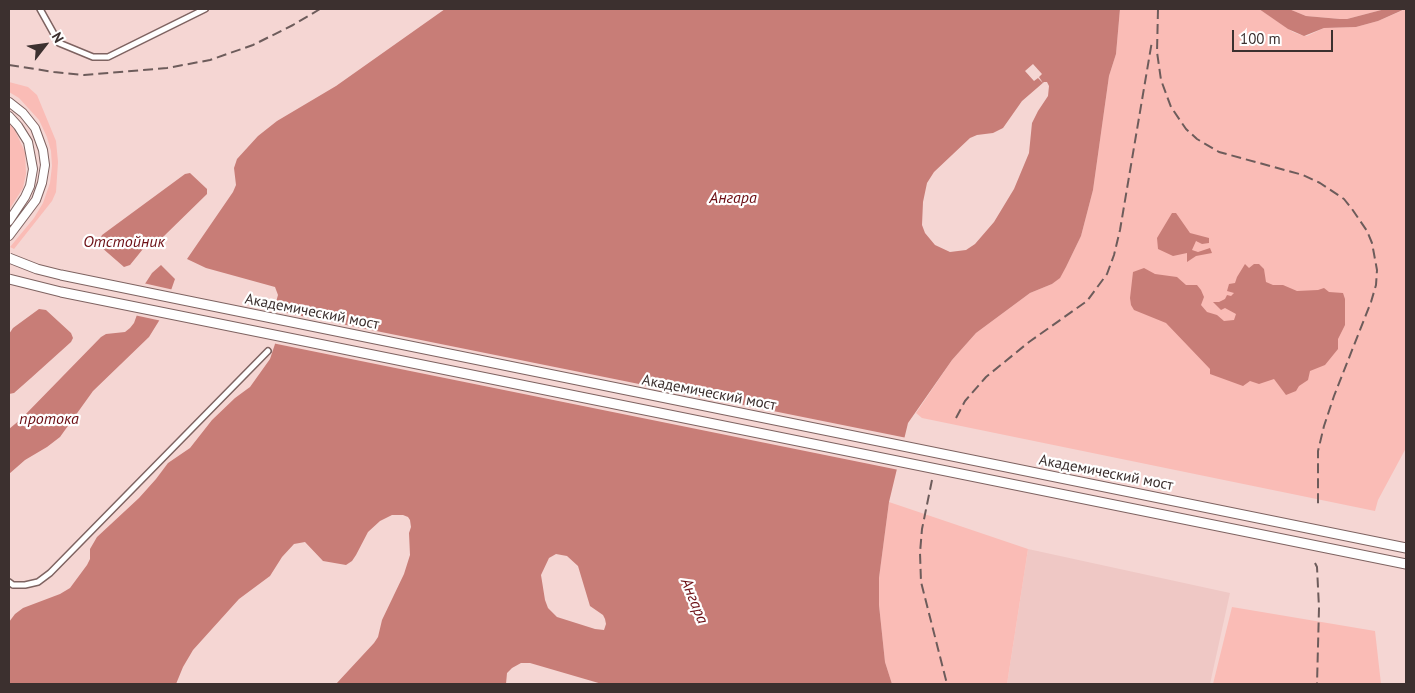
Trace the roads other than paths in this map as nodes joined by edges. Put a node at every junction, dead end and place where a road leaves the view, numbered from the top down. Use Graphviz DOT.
graph roads {
  1 [pos="40,9"];
  2 [pos="205,9"];
  3 [pos="9,102"];
  4 [pos="9,116"];
  5 [pos="9,221"];
  6 [pos="9,236"];
  7 [pos="9,258"];
  8 [pos="9,279"];
  9 [pos="268,351"];
  10 [pos="1406,548"];
  11 [pos="1406,564"];
  12 [pos="9,582"];
  1 -- 2 [label="street"];
  3 -- 6 [label="main road"];
  4 -- 5 [label="main road"];
  7 -- 10 [label="main road, Академический мост, bridge"];
  8 -- 11 [label="main road, Академический мост, bridge"];
  9 -- 12 [label="street"];
}
